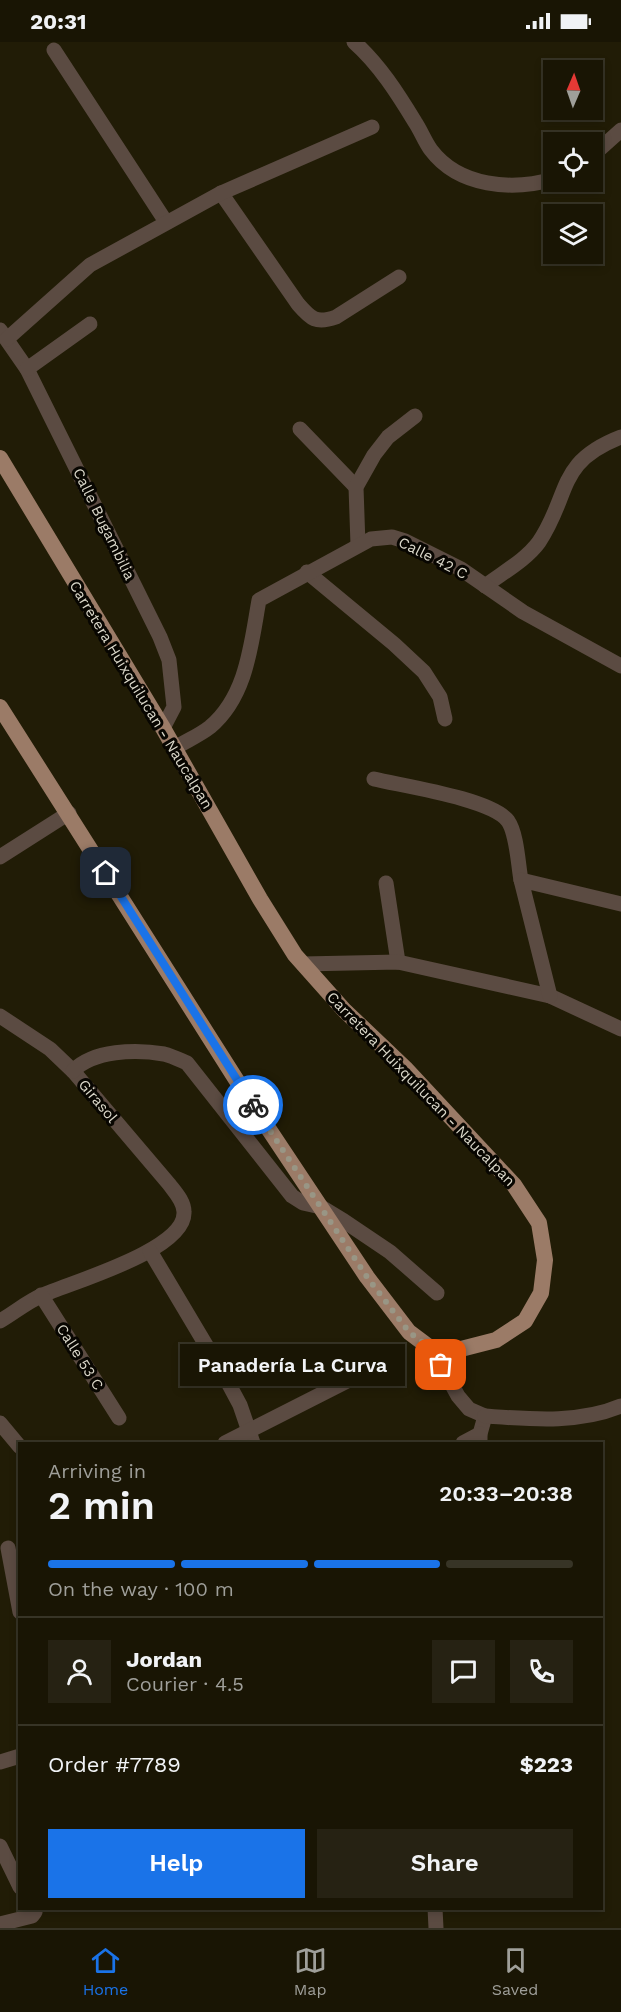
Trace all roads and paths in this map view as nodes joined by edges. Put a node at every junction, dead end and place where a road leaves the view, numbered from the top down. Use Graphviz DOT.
graph roads {
  1 [pos="354,42"];
  2 [pos="54,50"];
  3 [pos="372,127"];
  4 [pos="621,130"];
  5 [pos="603,146"];
  6 [pos="543,181"];
  7 [pos="221,193"];
  8 [pos="166,222"];
  9 [pos="399,277"];
  10 [pos="90,324"];
  11 [pos="4,335"];
  12 [pos="27,369"];
  13 [pos="415,416"];
  14 [pos="300,429"];
  15 [pos="621,437"];
  16 [pos="0,458"];
  17 [pos="356,487"];
  18 [pos="358,545"];
  19 [pos="307,572"];
  20 [pos="485,586"];
  21 [pos="621,666"];
  22 [pos="0,707"];
  23 [pos="445,719"];
  24 [pos="163,728"];
  25 [pos="174,748"];
  26 [pos="374,779"];
  27 [pos="69,813"];
  28 [pos="0,857"];
  29 [pos="521,879"];
  30 [pos="386,883"];
  31 [pos="621,904"];
  32 [pos="398,963"];
  33 [pos="303,964"];
  34 [pos="550,996"];
  35 [pos="0,1016"];
  36 [pos="621,1029"];
  37 [pos="73,1071"];
  38 [pos="321,1207"];
  39 [pos="150,1251"];
  40 [pos="437,1293"];
  41 [pos="41,1295"];
  42 [pos="0,1321"];
  43 [pos="433,1350"];
  44 [pos="353,1378"];
  45 [pos="621,1406"];
  46 [pos="485,1416"];
  47 [pos="119,1418"];
  48 [pos="0,1423"];
  49 [pos="251,1436"];
  50 [pos="480,1439"];
  51 [pos="229,1442"];
  52 [pos="18,1445"];
  53 [pos="11,1548"];
  54 [pos="18,1598"];
  55 [pos="18,1757"];
  56 [pos="0,1762"];
  57 [pos="0,1846"];
  58 [pos="18,1883"];
  59 [pos="34,1910"];
  60 [pos="435,1910"];
  61 [pos="0,1924"];
  62 [pos="436,1928"];
  1 -- 6 [label="street"];
  2 -- 8 [label="street"];
  3 -- 7 [label="street"];
  4 -- 5 [label="street"];
  7 -- 8 [label="street"];
  7 -- 9 [label="street"];
  8 -- 11 [label="street"];
  10 -- 12 [label="street"];
  11 -- 12 [label="street, Calle Bugambilia"];
  12 -- 24 [label="street, Calle Bugambilia"];
  13 -- 17 [label="street"];
  14 -- 17 [label="street"];
  15 -- 20 [label="street, Calle 42 C"];
  16 -- 24 [label="main road, Carretera Huixquilucan - Naucalpan"];
  17 -- 18 [label="street"];
  18 -- 19 [label="street, Calle 42 C"];
  18 -- 20 [label="street, Calle 42 C"];
  19 -- 23 [label="street"];
  19 -- 25 [label="street, Calle 42 C"];
  20 -- 21 [label="street"];
  22 -- 27 [label="main road"];
  24 -- 25 [label="main road, Carretera Huixquilucan - Naucalpan"];
  25 -- 33 [label="main road, Carretera Huixquilucan - Naucalpan"];
  26 -- 29 [label="street"];
  27 -- 28 [label="street"];
  27 -- 38 [label="main road"];
  29 -- 31 [label="street"];
  29 -- 34 [label="street"];
  30 -- 32 [label="street"];
  32 -- 33 [label="street"];
  32 -- 34 [label="street"];
  33 -- 43 [label="main road, Carretera Huixquilucan - Naucalpan"];
  34 -- 36 [label="street"];
  35 -- 37 [label="street"];
  37 -- 38 [label="street, Girasol"];
  37 -- 39 [label="street, Girasol"];
  38 -- 40 [label="street, Girasol"];
  38 -- 43 [label="main road"];
  39 -- 41 [label="street, Girasol"];
  39 -- 49 [label="street"];
  41 -- 42 [label="street, Girasol"];
  41 -- 47 [label="street, Calle 53 C"];
  43 -- 46 [label="street"];
  44 -- 49 [label="street"];
  45 -- 46 [label="street"];
  46 -- 50 [label="street"];
  48 -- 52 [label="street"];
  49 -- 51 [label="street"];
  53 -- 54 [label="street"];
  55 -- 56 [label="street"];
  57 -- 58 [label="street"];
  59 -- 61 [label="street"];
  60 -- 62 [label="street"];
}
